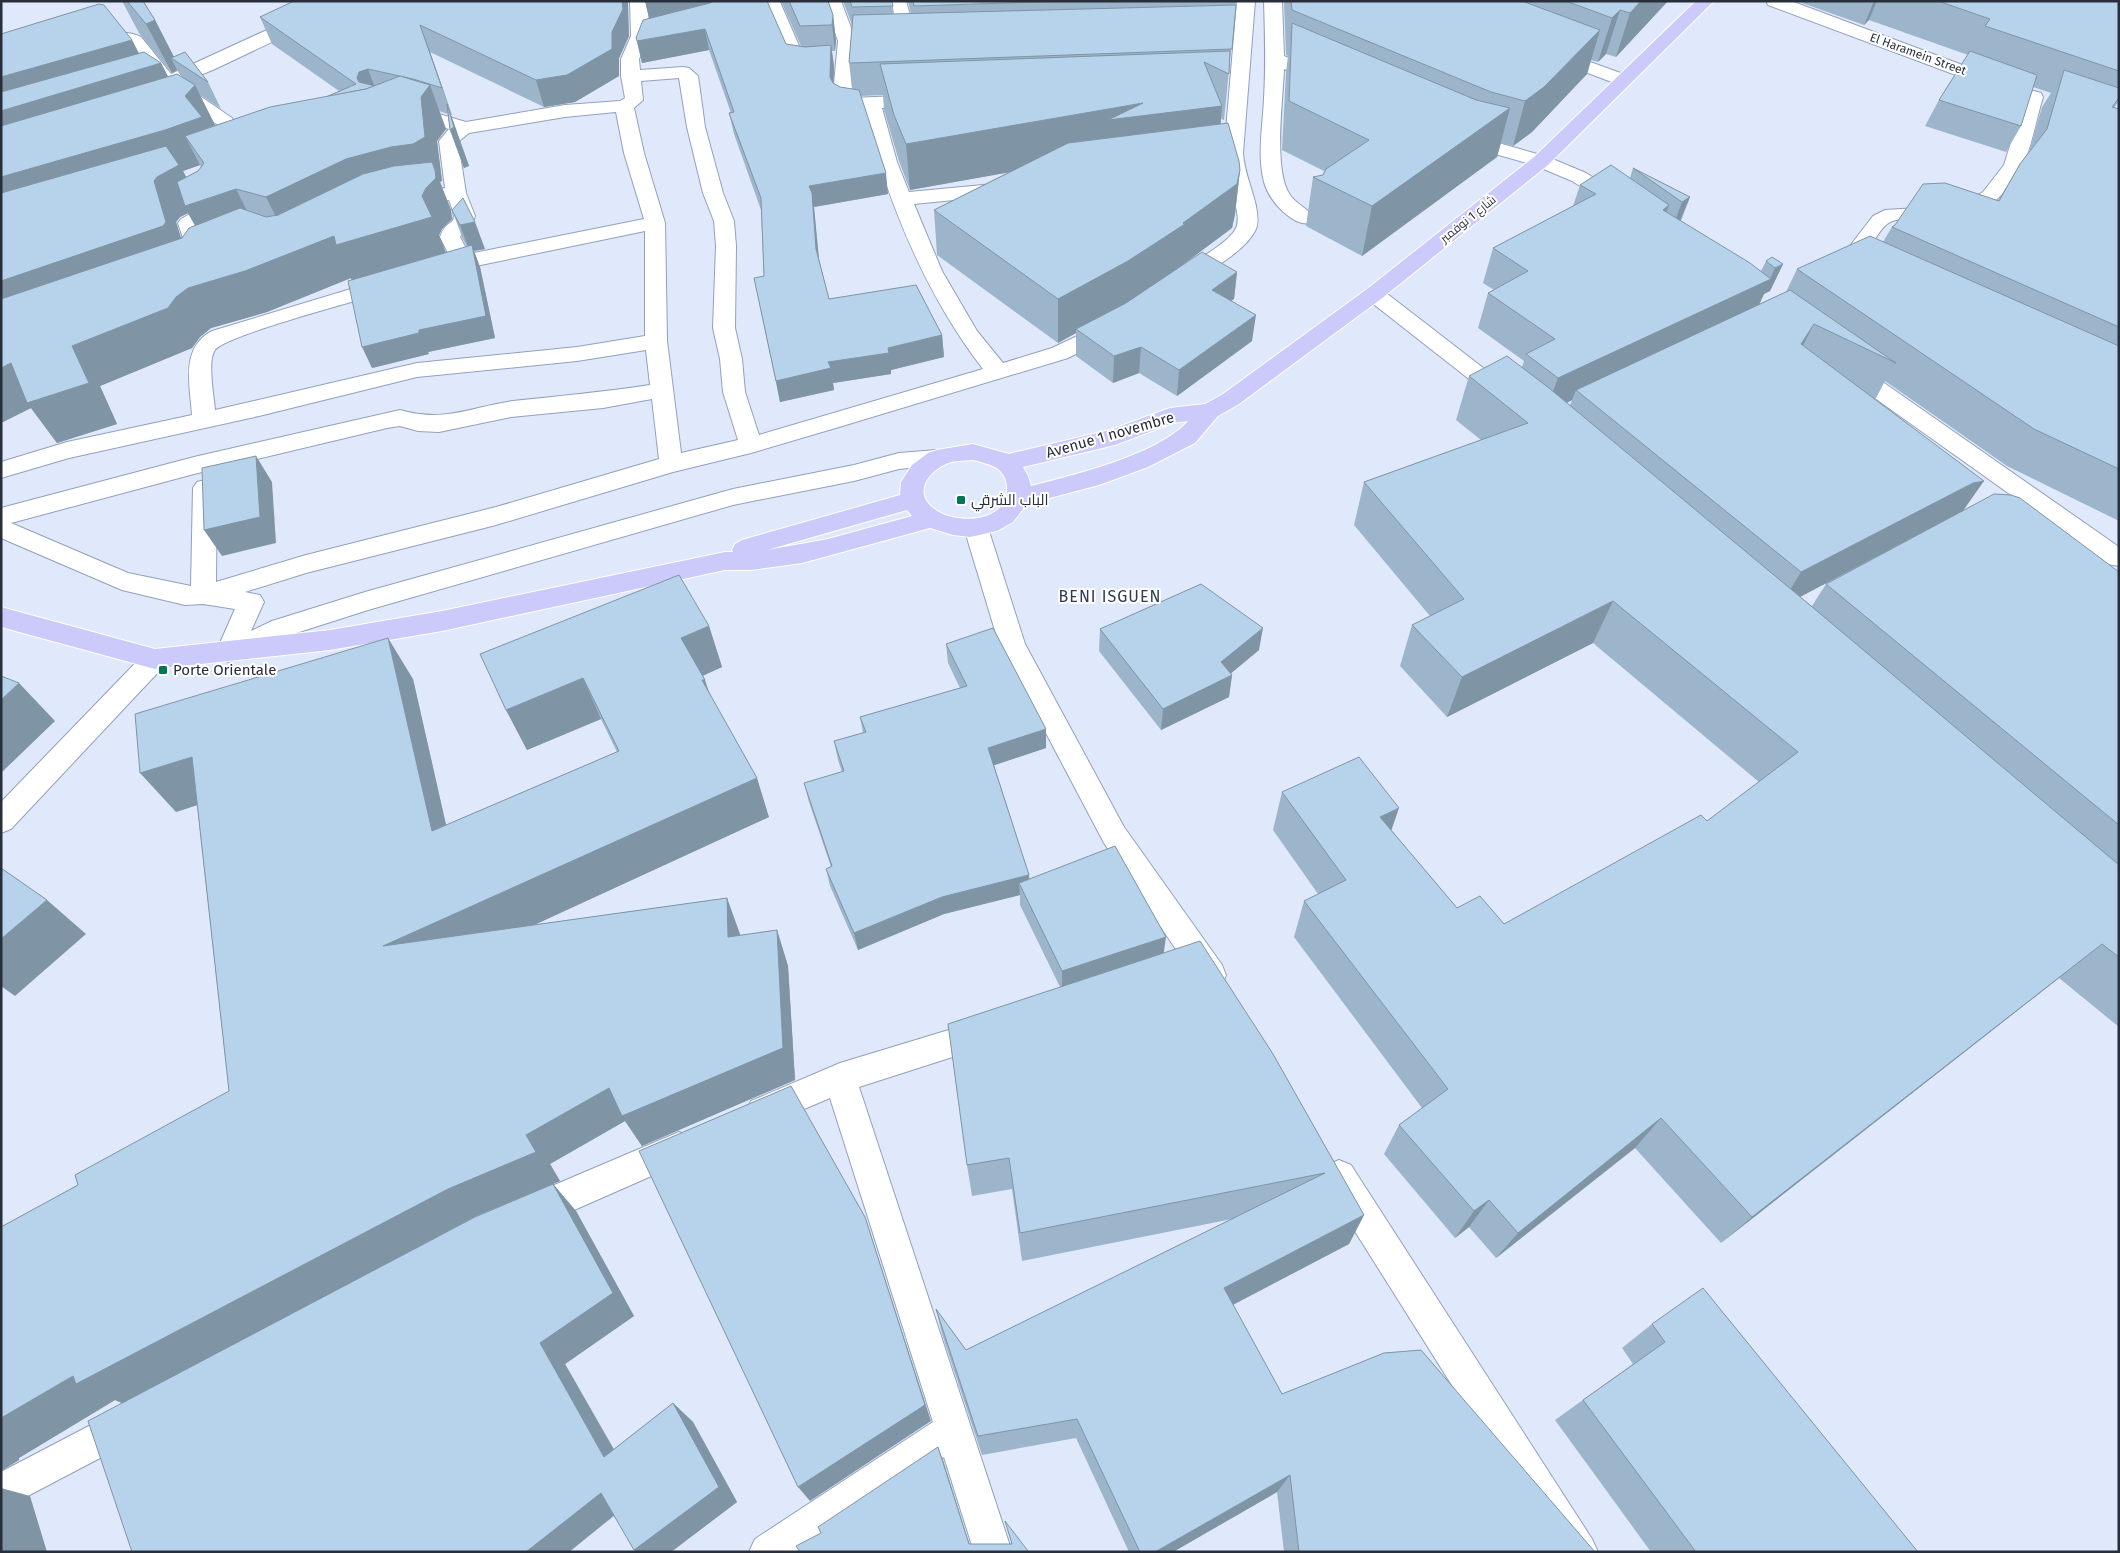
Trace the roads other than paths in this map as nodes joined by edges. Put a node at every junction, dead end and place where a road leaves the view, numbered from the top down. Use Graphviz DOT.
graph roads {
  1 [pos="344,1"];
  2 [pos="639,1"];
  3 [pos="832,1"];
  4 [pos="897,1"];
  5 [pos="1246,1"];
  6 [pos="1273,1"];
  7 [pos="1706,1"];
  8 [pos="1774,1"];
  9 [pos="744,2"];
  10 [pos="928,39"];
  11 [pos="853,46"];
  12 [pos="1541,49"];
  13 [pos="75,51"];
  14 [pos="1275,59"];
  15 [pos="630,76"];
  16 [pos="1622,80"];
  17 [pos="168,82"];
  18 [pos="1338,86"];
  19 [pos="149,88"];
  20 [pos="2034,97"];
  21 [pos="939,100"];
  22 [pos="871,103"];
  23 [pos="2053,103"];
  24 [pos="624,106"];
  25 [pos="390,114"];
  26 [pos="464,128"];
  27 [pos="1445,131"];
  28 [pos="1541,161"];
  29 [pos="234,162"];
  30 [pos="198,182"];
  31 [pos="1020,186"];
  32 [pos="456,193"];
  33 [pos="902,199"];
  34 [pos="391,204"];
  35 [pos="1638,216"];
  36 [pos="1306,219"];
  37 [pos="655,223"];
  38 [pos="463,262"];
  39 [pos="203,264"];
  40 [pos="1824,274"];
  41 [pos="1167,290"];
  42 [pos="1374,294"];
  43 [pos="1128,315"];
  44 [pos="656,341"];
  45 [pos="1829,355"];
  46 [pos="998,372"];
  47 [pos="662,390"];
  48 [pos="1520,407"];
  49 [pos="1210,411"];
  50 [pos="204,420"];
  51 [pos="751,445"];
  52 [pos="938,458"];
  53 [pos="206,462"];
  54 [pos="1006,463"];
  55 [pos="671,464"];
  56 [pos="1,470"];
  57 [pos="1018,498"];
  58 [pos="912,500"];
  59 [pos="1,517"];
  60 [pos="929,520"];
  61 [pos="1,528"];
  62 [pos="976,528"];
  63 [pos="725,562"];
  64 [pos="2113,562"];
  65 [pos="203,595"];
  66 [pos="1,617"];
  67 [pos="230,652"];
  68 [pos="155,658"];
  69 [pos="1,820"];
  70 [pos="1228,1002"];
  71 [pos="1015,1022"];
  72 [pos="840,1078"];
  73 [pos="1324,1152"];
  74 [pos="507,1223"];
  75 [pos="151,1411"];
  76 [pos="954,1429"];
  77 [pos="1,1492"];
  78 [pos="768,1552"];
  79 [pos="993,1552"];
  80 [pos="1579,1552"];
  1 -- 17 [label="street"];
  2 -- 15 [label="street"];
  3 -- 11 [label="street"];
  4 -- 10 [label="street"];
  5 -- 41 [label="street"];
  6 -- 14 [label="street"];
  7 -- 16 [label="main road, شارع 1 نوفمبر"];
  8 -- 20 [label="street, El Haramein Street"];
  9 -- 11 [label="street"];
  11 -- 22 [label="street"];
  12 -- 16 [label="street"];
  13 -- 17 [label="street"];
  14 -- 18 [label="street"];
  14 -- 36 [label="street"];
  15 -- 24 [label="street"];
  15 -- 51 [label="street"];
  16 -- 28 [label="main road, شارع 1 نوفمبر"];
  17 -- 19 [label="street"];
  17 -- 29 [label="street"];
  20 -- 23 [label="street, El Haramein Street"];
  20 -- 40 [label="street"];
  21 -- 22 [label="street"];
  22 -- 33 [label="street"];
  24 -- 26 [label="street"];
  24 -- 37 [label="street"];
  25 -- 26 [label="street"];
  26 -- 32 [label="street"];
  27 -- 28 [label="street"];
  28 -- 35 [label="street"];
  28 -- 42 [label="main road, شارع 1 نوفمبر"];
  30 -- 39 [label="street"];
  31 -- 33 [label="street"];
  32 -- 34 [label="street"];
  32 -- 38 [label="street"];
  33 -- 46 [label="street"];
  37 -- 38 [label="street"];
  37 -- 44 [label="street"];
  38 -- 50 [label="street"];
  42 -- 48 [label="street"];
  42 -- 49 [label="main road, شارع 1 نوفمبر"];
  43 -- 46 [label="street"];
  44 -- 47 [label="street"];
  44 -- 50 [label="street"];
  45 -- 64 [label="street"];
  46 -- 51 [label="street"];
  47 -- 53 [label="street"];
  47 -- 55 [label="street"];
  49 -- 54 [label="main road, Avenue 1 novembre"];
  49 -- 57 [label="main road, Avenue 1 novembre"];
  50 -- 56 [label="street"];
  51 -- 55 [label="street"];
  52 -- 54 [label="main road"];
  52 -- 58 [label="main road"];
  52 -- 67 [label="street"];
  53 -- 59 [label="street"];
  53 -- 65 [label="street"];
  54 -- 57 [label="main road"];
  55 -- 65 [label="street"];
  57 -- 62 [label="main road"];
  58 -- 60 [label="main road"];
  58 -- 63 [label="main road"];
  60 -- 62 [label="main road"];
  60 -- 63 [label="main road"];
  61 -- 65 [label="street"];
  62 -- 70 [label="street"];
  63 -- 67 [label="main road"];
  65 -- 67 [label="street"];
  66 -- 68 [label="main road"];
  67 -- 68 [label="main road"];
  68 -- 69 [label="street"];
  71 -- 72 [label="street"];
  72 -- 74 [label="street"];
  72 -- 76 [label="street"];
  73 -- 80 [label="street"];
  75 -- 77 [label="street"];
  76 -- 78 [label="street"];
  76 -- 79 [label="street"];
}
